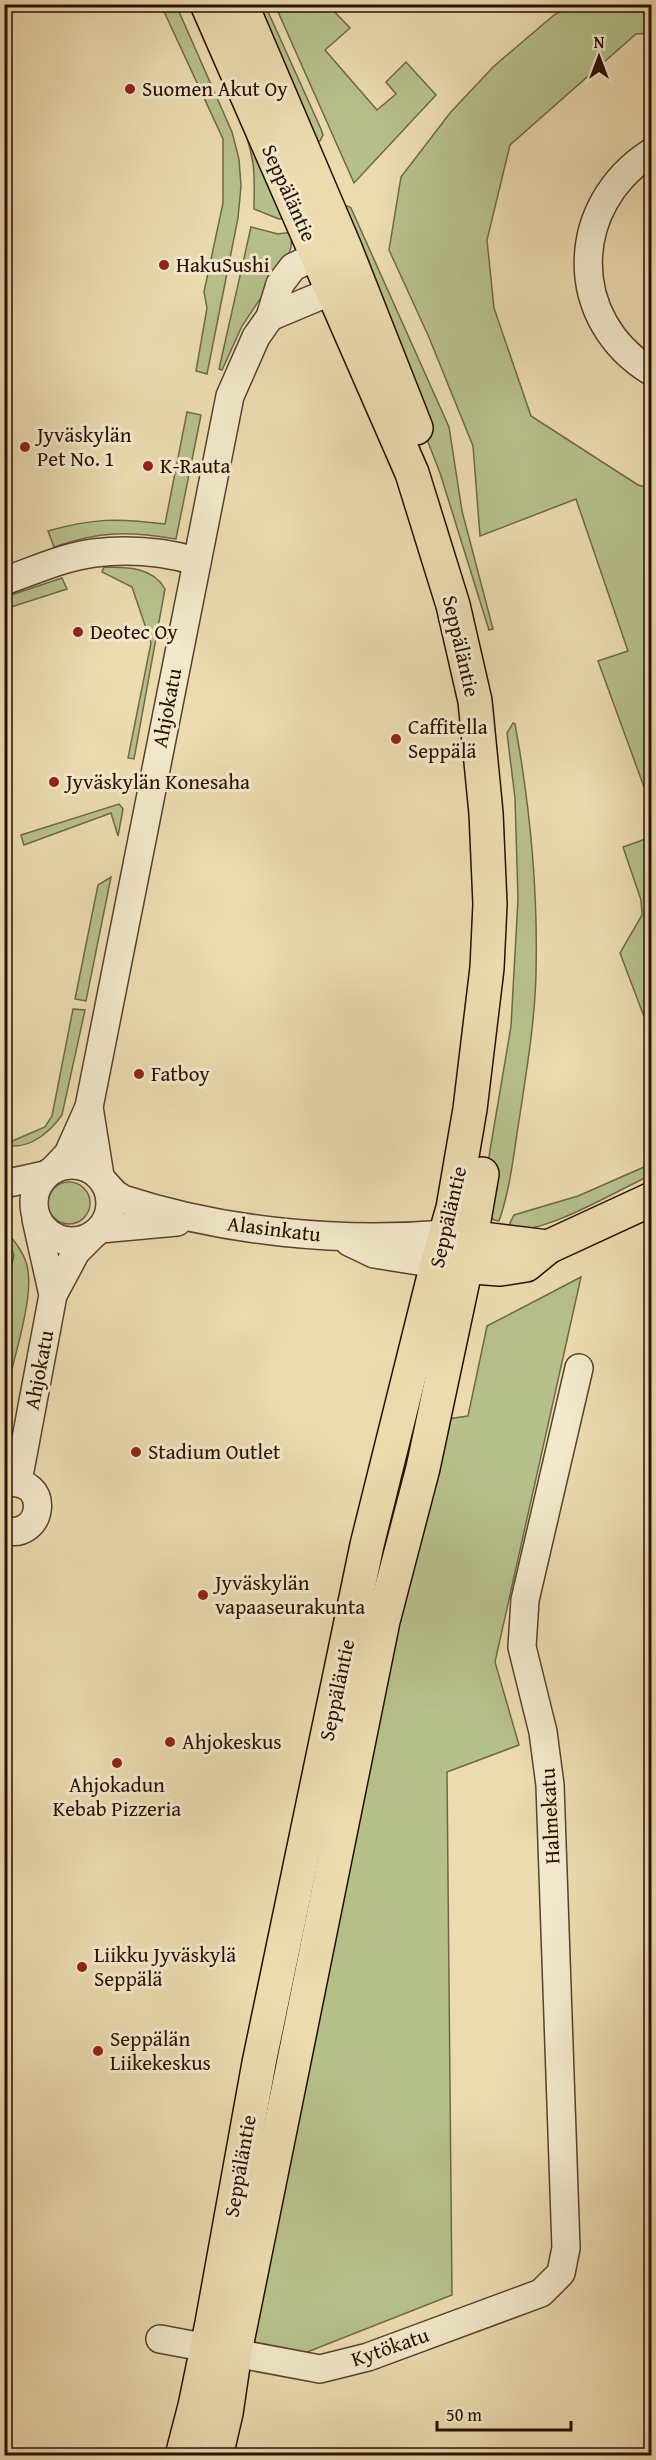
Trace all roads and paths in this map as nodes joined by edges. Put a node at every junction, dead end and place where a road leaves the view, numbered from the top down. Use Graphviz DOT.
graph roads {
  1 [pos="207,4"];
  2 [pos="241,4"];
  3 [pos="651,152"];
  4 [pos="331,252"];
  5 [pos="345,286"];
  6 [pos="270,317"];
  7 [pos="651,372"];
  8 [pos="196,561"];
  9 [pos="4,581"];
  10 [pos="89,1107"];
  11 [pos="50,1172"];
  12 [pos="102,1179"];
  13 [pos="4,1184"];
  14 [pos="651,1199"];
  15 [pos="4,1201"];
  16 [pos="35,1215"];
  17 [pos="207,1221"];
  18 [pos="96,1233"];
  19 [pos="455,1251"];
  20 [pos="53,1295"];
  21 [pos="579,1368"];
  22 [pos="11,1482"];
  23 [pos="5,1535"];
  24 [pos="561,2272"];
  25 [pos="160,2339"];
  26 [pos="220,2350"];
  27 [pos="182,2456"];
  28 [pos="216,2456"];
  1 -- 4 [label="main road, Seppäläntie"];
  2 -- 4 [label="main road, Seppäläntie"];
  3 -- 7 [label="street"];
  4 -- 5 [label="main road, Seppäläntie"];
  4 -- 6 [label="street, Ahjokatu"];
  5 -- 6 [label="street"];
  5 -- 19 [label="main road, Seppäläntie"];
  6 -- 8 [label="street, Ahjokatu"];
  8 -- 9 [label="street"];
  8 -- 10 [label="street, Ahjokatu"];
  10 -- 11 [label="street, Ahjokatu"];
  10 -- 12 [label="street, Ahjokatu"];
  11 -- 12 [label="street"];
  11 -- 13 [label="street"];
  11 -- 16 [label="street"];
  12 -- 17 [label="street, Alasinkatu"];
  12 -- 18 [label="street"];
  14 -- 19 [label="main road"];
  15 -- 16 [label="street"];
  16 -- 18 [label="street"];
  16 -- 20 [label="street, Ahjokatu"];
  17 -- 18 [label="street, Alasinkatu"];
  17 -- 19 [label="street, Alasinkatu"];
  18 -- 20 [label="street, Ahjokatu"];
  19 -- 26 [label="main road, Seppäläntie"];
  20 -- 22 [label="street, Ahjokatu"];
  21 -- 24 [label="street, Halmekatu"];
  22 -- 23 [label="street"];
  24 -- 26 [label="street, Kytökatu"];
  25 -- 26 [label="street, Kytökatu"];
  26 -- 27 [label="main road, Seppäläntie"];
  26 -- 28 [label="main road, Seppäläntie"];
}
